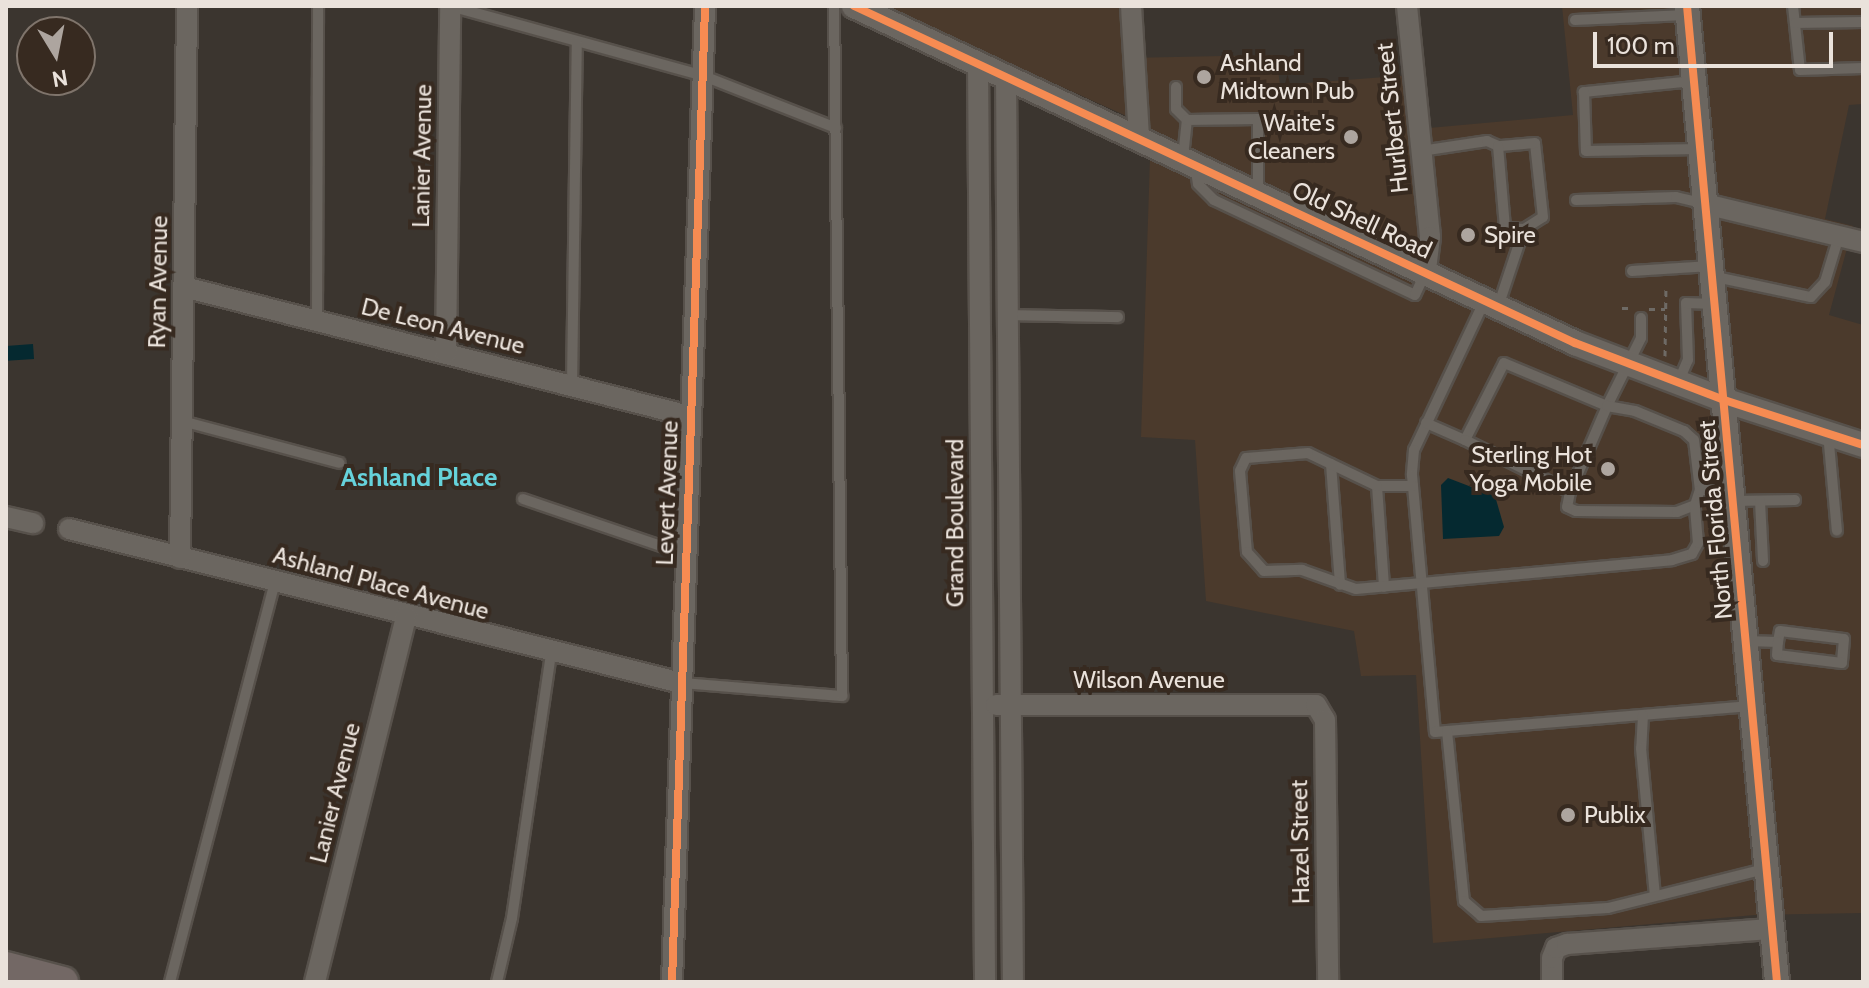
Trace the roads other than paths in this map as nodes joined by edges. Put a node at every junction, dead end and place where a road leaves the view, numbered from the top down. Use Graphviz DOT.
graph roads {
  1 [pos="187,6"];
  2 [pos="318,6"];
  3 [pos="450,6"];
  4 [pos="705,6"];
  5 [pos="834,6"];
  6 [pos="854,6"];
  7 [pos="1131,6"];
  8 [pos="1407,6"];
  9 [pos="1793,6"];
  10 [pos="1688,10"];
  11 [pos="1575,20"];
  12 [pos="1863,22"];
  13 [pos="1795,23"];
  14 [pos="577,42"];
  15 [pos="978,64"];
  16 [pos="1863,68"];
  17 [pos="701,75"];
  18 [pos="1006,76"];
  19 [pos="1694,81"];
  20 [pos="1176,87"];
  21 [pos="1187,120"];
  22 [pos="836,128"];
  23 [pos="1139,137"];
  24 [pos="1498,146"];
  25 [pos="1699,149"];
  26 [pos="1421,151"];
  27 [pos="1189,162"];
  28 [pos="1258,194"];
  29 [pos="1576,200"];
  30 [pos="1705,204"];
  31 [pos="1292,222"];
  32 [pos="1524,229"];
  33 [pos="1839,236"];
  34 [pos="1863,242"];
  35 [pos="1632,271"];
  36 [pos="1711,271"];
  37 [pos="1426,272"];
  38 [pos="184,287"];
  39 [pos="1492,304"];
  40 [pos="1714,304"];
  41 [pos="1644,313"];
  42 [pos="1010,315"];
  43 [pos="1118,317"];
  44 [pos="317,321"];
  45 [pos="446,354"];
  46 [pos="1628,364"];
  47 [pos="1678,383"];
  48 [pos="572,386"];
  49 [pos="1724,400"];
  50 [pos="1607,406"];
  51 [pos="689,416"];
  52 [pos="182,421"];
  53 [pos="1426,423"];
  54 [pos="1828,433"];
  55 [pos="1465,440"];
  56 [pos="1863,445"];
  57 [pos="340,463"];
  58 [pos="1331,464"];
  59 [pos="1377,486"];
  60 [pos="1413,486"];
  61 [pos="1700,490"];
  62 [pos="1570,492"];
  63 [pos="1733,496"];
  64 [pos="523,499"];
  65 [pos="1795,500"];
  66 [pos="1760,501"];
  67 [pos="1695,505"];
  68 [pos="6,517"];
  69 [pos="33,523"];
  70 [pos="69,529"];
  71 [pos="1837,531"];
  72 [pos="685,554"];
  73 [pos="180,558"];
  74 [pos="1763,561"];
  75 [pos="275,582"];
  76 [pos="1421,583"];
  77 [pos="1340,585"];
  78 [pos="1384,587"];
  79 [pos="406,616"];
  80 [pos="1746,641"];
  81 [pos="1778,642"];
  82 [pos="551,654"];
  83 [pos="681,683"];
  84 [pos="983,705"];
  85 [pos="1008,705"];
  86 [pos="1316,705"];
  87 [pos="1752,706"];
  88 [pos="1643,715"];
  89 [pos="1447,731"];
  90 [pos="1767,869"];
  91 [pos="1655,895"];
  92 [pos="1773,929"];
  93 [pos="6,967"];
  94 [pos="63,982"];
  95 [pos="170,982"];
  96 [pos="315,982"];
  97 [pos="497,982"];
  98 [pos="672,982"];
  99 [pos="985,982"];
  100 [pos="1013,982"];
  101 [pos="1328,982"];
  102 [pos="1552,982"];
  103 [pos="1777,982"];
  1 -- 38 [label="street, Ryan Avenue"];
  2 -- 44 [label="lane"];
  3 -- 14 [label="lane"];
  3 -- 45 [label="street, Lanier Avenue"];
  4 -- 17 [label="street, Levert Avenue"];
  5 -- 22 [label="lane"];
  6 -- 15 [label="street, Old Shell Road"];
  7 -- 23 [label="street"];
  8 -- 26 [label="street, Hurlbert Street"];
  9 -- 13 [label="lane"];
  10 -- 11 [label="lane"];
  10 -- 19 [label="street, North Florida Street"];
  12 -- 13 [label="lane"];
  13 -- 16 [label="lane"];
  14 -- 17 [label="lane"];
  14 -- 48 [label="lane"];
  15 -- 18 [label="street, Old Shell Road"];
  15 -- 84 [label="street, Grand Boulevard"];
  17 -- 22 [label="lane"];
  17 -- 51 [label="street, Levert Avenue"];
  18 -- 23 [label="street, Old Shell Road"];
  18 -- 42 [label="street"];
  19 -- 25 [label="street, North Florida Street"];
  19 -- 25 [label="lane"];
  20 -- 21 [label="lane"];
  21 -- 27 [label="lane"];
  21 -- 28 [label="lane"];
  22 -- 83 [label="lane"];
  23 -- 27 [label="street, Old Shell Road"];
  24 -- 26 [label="lane"];
  24 -- 32 [label="lane"];
  24 -- 32 [label="lane"];
  25 -- 30 [label="street, North Florida Street"];
  26 -- 37 [label="street, Hurlbert Street"];
  27 -- 28 [label="street, Old Shell Road"];
  27 -- 31 [label="lane"];
  28 -- 31 [label="street, Old Shell Road"];
  29 -- 30 [label="lane"];
  30 -- 33 [label="street"];
  30 -- 36 [label="street, North Florida Street"];
  31 -- 37 [label="street, Old Shell Road"];
  32 -- 39 [label="lane"];
  33 -- 34 [label="street"];
  33 -- 36 [label="lane"];
  35 -- 36 [label="lane"];
  36 -- 40 [label="street, North Florida Street"];
  37 -- 39 [label="street, Old Shell Road"];
  38 -- 44 [label="street, De Leon Avenue"];
  38 -- 52 [label="street, Ryan Avenue"];
  39 -- 46 [label="street, Old Shell Road"];
  39 -- 53 [label="lane"];
  40 -- 47 [label="lane"];
  40 -- 49 [label="street, North Florida Street"];
  41 -- 46 [label="lane"];
  42 -- 43 [label="lane"];
  42 -- 85 [label="street"];
  44 -- 45 [label="street, De Leon Avenue"];
  45 -- 48 [label="street, De Leon Avenue"];
  46 -- 47 [label="street, Old Shell Road"];
  46 -- 50 [label="lane"];
  47 -- 49 [label="street, Old Shell Road"];
  48 -- 51 [label="street, De Leon Avenue"];
  49 -- 54 [label="street, Old Shell Road"];
  49 -- 63 [label="street, North Florida Street"];
  50 -- 55 [label="lane"];
  50 -- 61 [label="lane"];
  50 -- 62 [label="lane"];
  51 -- 72 [label="street, Levert Avenue"];
  52 -- 57 [label="lane"];
  52 -- 73 [label="street, Ryan Avenue"];
  53 -- 55 [label="lane"];
  53 -- 60 [label="lane"];
  54 -- 56 [label="street, Old Shell Road"];
  54 -- 71 [label="lane"];
  55 -- 62 [label="lane"];
  58 -- 59 [label="lane"];
  58 -- 77 [label="lane"];
  58 -- 77 [label="lane"];
  59 -- 60 [label="lane"];
  59 -- 78 [label="lane"];
  60 -- 76 [label="lane"];
  61 -- 63 [label="lane"];
  61 -- 67 [label="lane"];
  62 -- 67 [label="lane"];
  63 -- 66 [label="lane"];
  63 -- 80 [label="street, North Florida Street"];
  64 -- 72 [label="lane"];
  65 -- 66 [label="lane"];
  66 -- 74 [label="lane"];
  67 -- 76 [label="lane"];
  68 -- 69 [label="street"];
  70 -- 73 [label="street, Ashland Place Avenue"];
  72 -- 83 [label="street, Levert Avenue"];
  73 -- 75 [label="street, Ashland Place Avenue"];
  75 -- 79 [label="street, Ashland Place Avenue"];
  75 -- 95 [label="lane"];
  76 -- 78 [label="lane"];
  76 -- 89 [label="lane"];
  77 -- 78 [label="lane"];
  79 -- 82 [label="street, Ashland Place Avenue"];
  79 -- 96 [label="street, Lanier Avenue"];
  80 -- 81 [label="lane"];
  80 -- 87 [label="street, North Florida Street"];
  81 -- 81 [label="lane"];
  82 -- 83 [label="street, Ashland Place Avenue"];
  82 -- 97 [label="lane"];
  83 -- 98 [label="street, Levert Avenue"];
  84 -- 85 [label="street, Wilson Avenue"];
  84 -- 99 [label="street, Grand Boulevard"];
  85 -- 86 [label="street, Wilson Avenue"];
  85 -- 100 [label="street"];
  86 -- 101 [label="street, Hazel Street"];
  87 -- 88 [label="lane"];
  87 -- 90 [label="street, North Florida Street"];
  88 -- 89 [label="lane"];
  88 -- 91 [label="lane"];
  89 -- 91 [label="lane"];
  90 -- 91 [label="lane"];
  90 -- 92 [label="street, North Florida Street"];
  92 -- 102 [label="street"];
  92 -- 103 [label="street, North Florida Street"];
  93 -- 94 [label="main road"];
}
